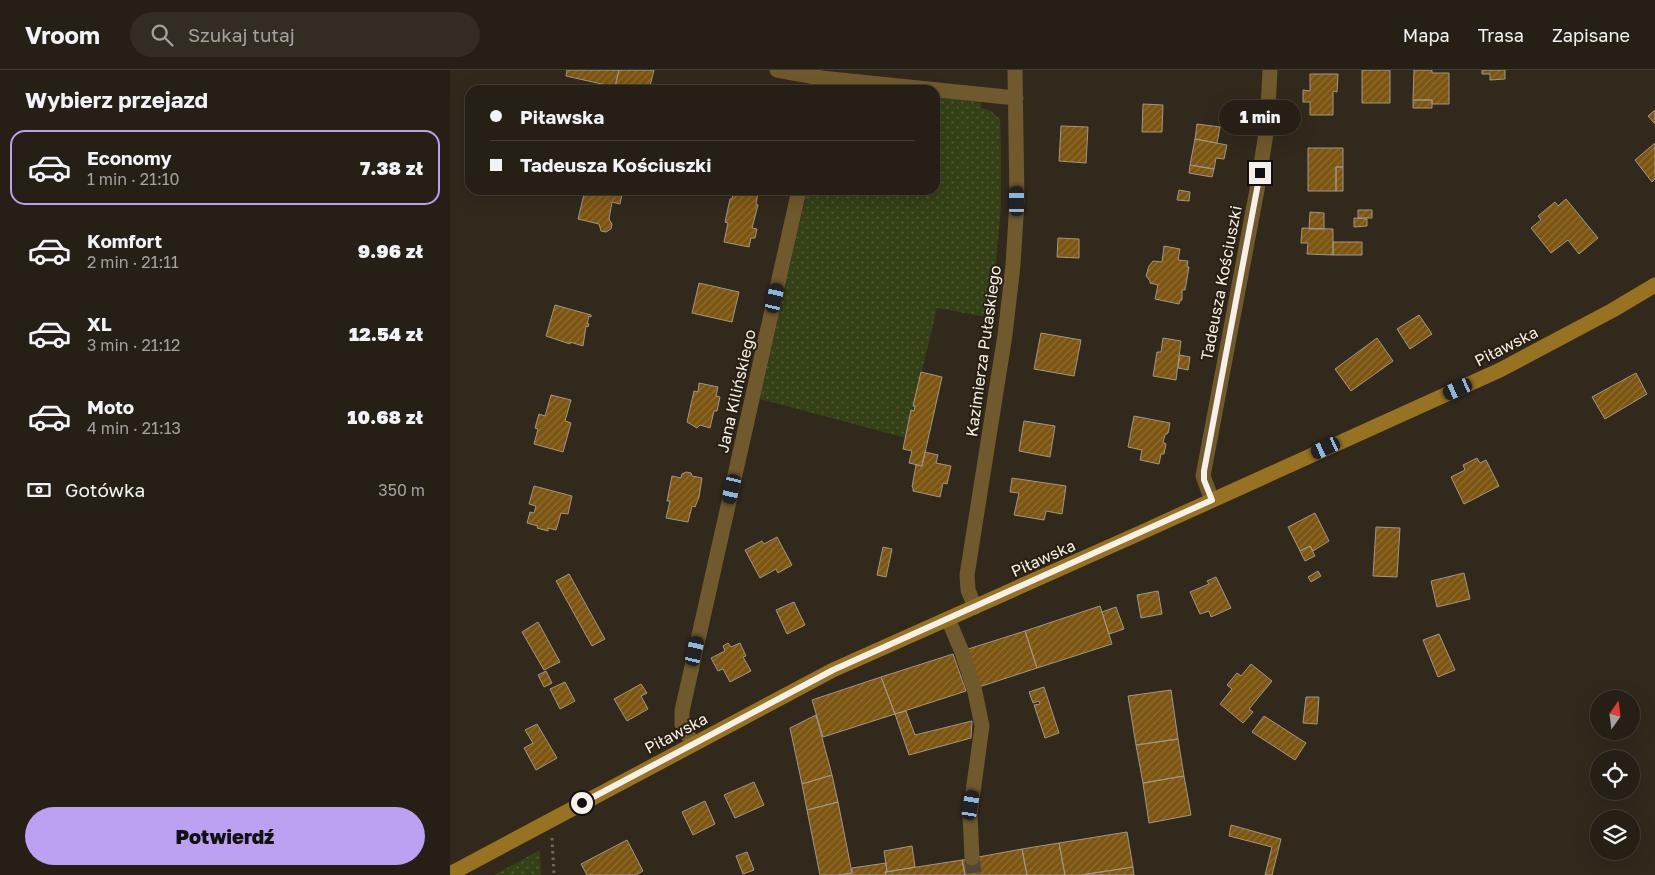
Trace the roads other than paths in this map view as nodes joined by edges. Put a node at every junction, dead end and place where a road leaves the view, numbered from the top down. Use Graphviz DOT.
graph roads {
  1 [pos="777,70"];
  2 [pos="1014,70"];
  3 [pos="1270,70"];
  4 [pos="820,84"];
  5 [pos="834,85"];
  6 [pos="940,93"];
  7 [pos="1016,98"];
  8 [pos="798,195"];
  9 [pos="1655,285"];
  10 [pos="1212,500"];
  11 [pos="975,607"];
  12 [pos="948,619"];
  13 [pos="693,744"];
  14 [pos="972,858"];
  15 [pos="450,874"];
  1 -- 4 [label="street"];
  2 -- 7 [label="street, Kazimierza Pułaskiego"];
  3 -- 10 [label="street, Tadeusza Kościuszki"];
  4 -- 5 [label="street"];
  6 -- 7 [label="street"];
  7 -- 11 [label="street, Kazimierza Pułaskiego"];
  8 -- 13 [label="street, Jana Kilińskiego"];
  9 -- 10 [label="street, Piławska"];
  10 -- 11 [label="street, Piławska"];
  11 -- 12 [label="street, Piławska"];
  12 -- 13 [label="street, Piławska"];
  12 -- 14 [label="street"];
  13 -- 15 [label="street, Piławska"];
}
